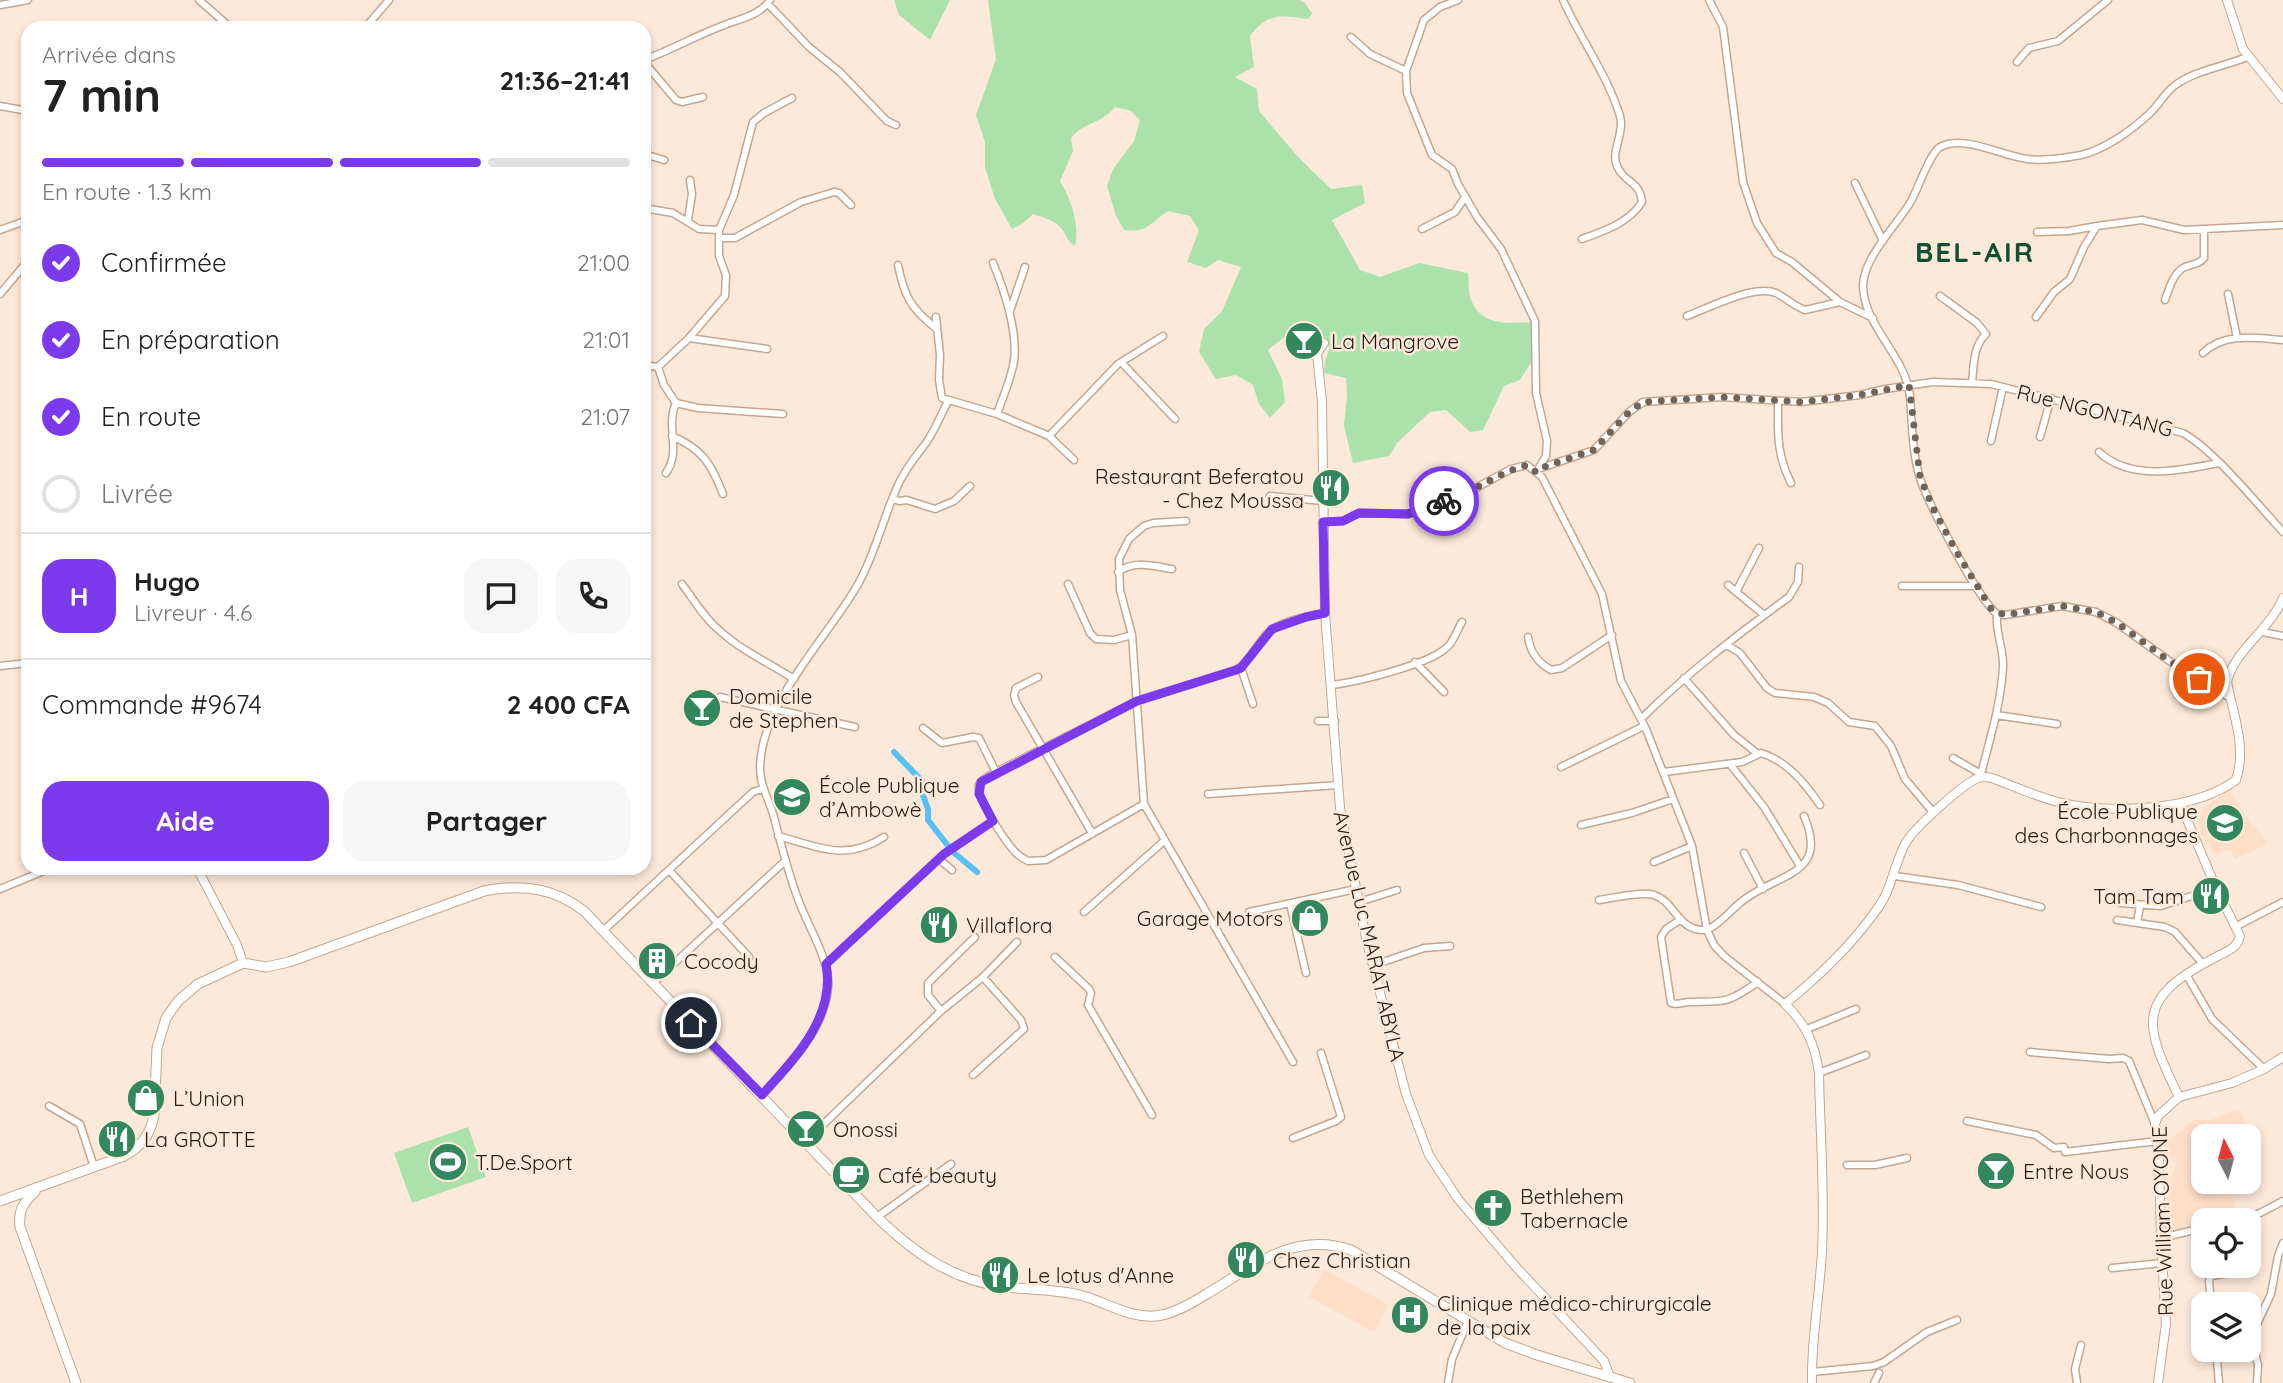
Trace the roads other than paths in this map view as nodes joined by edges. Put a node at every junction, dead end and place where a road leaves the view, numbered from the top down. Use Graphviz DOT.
graph roads {
  1 [pos="28,0"];
  2 [pos="199,0"];
  3 [pos="389,0"];
  4 [pos="1458,0"];
  5 [pos="1563,0"];
  6 [pos="1709,0"];
  7 [pos="2108,0"];
  8 [pos="2227,0"];
  9 [pos="769,2"];
  10 [pos="0,5"];
  11 [pos="223,21"];
  12 [pos="371,21"];
  13 [pos="1351,37"];
  14 [pos="2247,57"];
  15 [pos="651,58"];
  16 [pos="2017,62"];
  17 [pos="651,70"];
  18 [pos="1406,71"];
  19 [pos="703,97"];
  20 [pos="792,98"];
  21 [pos="2283,99"];
  22 [pos="0,106"];
  23 [pos="21,110"];
  24 [pos="896,125"];
  25 [pos="651,156"];
  26 [pos="664,160"];
  27 [pos="690,180"];
  28 [pos="1855,183"];
  29 [pos="1465,197"];
  30 [pos="851,205"];
  31 [pos="651,209"];
  32 [pos="688,220"];
  33 [pos="21,222"];
  34 [pos="2283,225"];
  35 [pos="2096,226"];
  36 [pos="1422,229"];
  37 [pos="0,230"];
  38 [pos="719,230"];
  39 [pos="2204,230"];
  40 [pos="2037,232"];
  41 [pos="719,238"];
  42 [pos="1581,239"];
  43 [pos="1883,242"];
  44 [pos="993,263"];
  45 [pos="898,264"];
  46 [pos="1025,267"];
  47 [pos="21,269"];
  48 [pos="0,294"];
  49 [pos="2228,294"];
  50 [pos="1940,296"];
  51 [pos="2165,300"];
  52 [pos="1840,302"];
  53 [pos="1009,313"];
  54 [pos="1687,316"];
  55 [pos="936,317"];
  56 [pos="2036,317"];
  57 [pos="1873,318"];
  58 [pos="937,329"];
  59 [pos="1163,336"];
  60 [pos="689,338"];
  61 [pos="2237,338"];
  62 [pos="2283,340"];
  63 [pos="1324,343"];
  64 [pos="767,349"];
  65 [pos="2203,353"];
  66 [pos="1122,362"];
  67 [pos="651,366"];
  68 [pos="658,367"];
  69 [pos="1972,382"];
  70 [pos="1909,385"];
  71 [pos="2003,387"];
  72 [pos="2051,398"];
  73 [pos="948,401"];
  74 [pos="1778,401"];
  75 [pos="676,403"];
  76 [pos="783,414"];
  77 [pos="997,414"];
  78 [pos="1175,419"];
  79 [pos="672,436"];
  80 [pos="1049,436"];
  81 [pos="2040,437"];
  82 [pos="1991,441"];
  83 [pos="2099,452"];
  84 [pos="1074,460"];
  85 [pos="2218,463"];
  86 [pos="1537,471"];
  87 [pos="666,472"];
  88 [pos="1791,483"];
  89 [pos="970,486"];
  90 [pos="723,494"];
  91 [pos="1270,496"];
  92 [pos="893,499"];
  93 [pos="1323,500"];
  94 [pos="1186,521"];
  95 [pos="1323,522"];
  96 [pos="2283,532"];
  97 [pos="1759,548"];
  98 [pos="1799,567"];
  99 [pos="1171,569"];
  100 [pos="1118,572"];
  101 [pos="682,584"];
  102 [pos="1068,584"];
  103 [pos="1728,585"];
  104 [pos="1902,586"];
  105 [pos="1977,586"];
  106 [pos="1736,592"];
  107 [pos="2283,598"];
  108 [pos="1325,613"];
  109 [pos="1997,614"];
  110 [pos="1764,615"];
  111 [pos="1462,622"];
  112 [pos="2262,632"];
  113 [pos="2281,634"];
  114 [pos="1132,635"];
  115 [pos="1612,635"];
  116 [pos="1528,637"];
  117 [pos="1727,645"];
  118 [pos="1415,662"];
  119 [pos="21,664"];
  120 [pos="0,666"];
  121 [pos="1241,668"];
  122 [pos="1038,677"];
  123 [pos="1684,678"];
  124 [pos="794,679"];
  125 [pos="1331,685"];
  126 [pos="1444,692"];
  127 [pos="720,697"];
  128 [pos="2230,698"];
  129 [pos="1137,701"];
  130 [pos="1253,705"];
  131 [pos="776,711"];
  132 [pos="1996,715"];
  133 [pos="1641,719"];
  134 [pos="1318,721"];
  135 [pos="1335,721"];
  136 [pos="2057,724"];
  137 [pos="1644,726"];
  138 [pos="855,727"];
  139 [pos="923,728"];
  140 [pos="1043,749"];
  141 [pos="1758,754"];
  142 [pos="1953,758"];
  143 [pos="1730,764"];
  144 [pos="1561,767"];
  145 [pos="996,772"];
  146 [pos="1664,772"];
  147 [pos="1981,775"];
  148 [pos="1338,786"];
  149 [pos="762,789"];
  150 [pos="1208,794"];
  151 [pos="1673,800"];
  152 [pos="2180,803"];
  153 [pos="1143,804"];
  154 [pos="1821,805"];
  155 [pos="1933,812"];
  156 [pos="1804,816"];
  157 [pos="993,821"];
  158 [pos="1581,825"];
  159 [pos="1092,833"];
  160 [pos="778,836"];
  161 [pos="884,836"];
  162 [pos="1164,841"];
  163 [pos="1692,846"];
  164 [pos="1744,853"];
  165 [pos="939,859"];
  166 [pos="785,860"];
  167 [pos="1654,862"];
  168 [pos="1800,866"];
  169 [pos="669,870"];
  170 [pos="952,870"];
  171 [pos="34,875"];
  172 [pos="201,875"];
  173 [pos="1895,876"];
  174 [pos="2216,888"];
  175 [pos="0,889"];
  176 [pos="1356,889"];
  177 [pos="1763,889"];
  178 [pos="1397,890"];
  179 [pos="1599,900"];
  180 [pos="1359,902"];
  181 [pos="2283,902"];
  182 [pos="2120,903"];
  183 [pos="1290,904"];
  184 [pos="2140,905"];
  185 [pos="2041,907"];
  186 [pos="1083,912"];
  187 [pos="1249,912"];
  188 [pos="1680,920"];
  189 [pos="2117,920"];
  190 [pos="718,923"];
  191 [pos="2137,923"];
  192 [pos="2235,927"];
  193 [pos="604,930"];
  194 [pos="1707,930"];
  195 [pos="975,937"];
  196 [pos="1017,942"];
  197 [pos="1450,946"];
  198 [pos="749,957"];
  199 [pos="1055,957"];
  200 [pos="243,963"];
  201 [pos="826,964"];
  202 [pos="2203,964"];
  203 [pos="1374,965"];
  204 [pos="1306,973"];
  205 [pos="2186,974"];
  206 [pos="983,977"];
  207 [pos="1758,982"];
  208 [pos="653,983"];
  209 [pos="1785,1004"];
  210 [pos="1856,1009"];
  211 [pos="941,1010"];
  212 [pos="1807,1029"];
  213 [pos="2030,1052"];
  214 [pos="1321,1053"];
  215 [pos="1866,1055"];
  216 [pos="2283,1057"];
  217 [pos="1293,1062"];
  218 [pos="2264,1069"];
  219 [pos="1819,1073"];
  220 [pos="973,1074"];
  221 [pos="762,1095"];
  222 [pos="2179,1097"];
  223 [pos="49,1106"];
  224 [pos="1152,1115"];
  225 [pos="1968,1121"];
  226 [pos="2155,1124"];
  227 [pos="1293,1138"];
  228 [pos="806,1141"];
  229 [pos="2157,1141"];
  230 [pos="1907,1158"];
  231 [pos="951,1164"];
  232 [pos="1847,1165"];
  233 [pos="94,1167"];
  234 [pos="39,1188"];
  235 [pos="3,1200"];
  236 [pos="2283,1201"];
  237 [pos="2261,1211"];
  238 [pos="19,1214"];
  239 [pos="877,1217"];
  240 [pos="2191,1231"];
  241 [pos="2161,1238"];
  242 [pos="2283,1243"];
  243 [pos="2163,1262"];
  244 [pos="2112,1268"];
  245 [pos="1957,1320"];
  246 [pos="1468,1321"];
  247 [pos="2081,1345"];
  248 [pos="2217,1362"];
  249 [pos="1812,1373"];
  250 [pos="1879,1373"];
  251 [pos="1610,1377"];
  252 [pos="76,1383"];
  253 [pos="1448,1383"];
  254 [pos="1630,1383"];
  255 [pos="1812,1383"];
  256 [pos="1874,1383"];
  257 [pos="2077,1383"];
  258 [pos="2158,1383"];
  259 [pos="2219,1383"];
  260 [pos="2257,1383"];
  1 -- 10 [label="street"];
  2 -- 11 [label="street"];
  3 -- 12 [label="street"];
  4 -- 18 [label="street"];
  5 -- 42 [label="street"];
  6 -- 52 [label="street"];
  7 -- 16 [label="street"];
  8 -- 14 [label="street"];
  9 -- 15 [label="street"];
  9 -- 24 [label="street"];
  13 -- 18 [label="street"];
  14 -- 21 [label="street"];
  14 -- 43 [label="street"];
  17 -- 19 [label="street"];
  18 -- 29 [label="street"];
  20 -- 38 [label="street"];
  22 -- 23 [label="street"];
  25 -- 26 [label="street"];
  27 -- 32 [label="street"];
  28 -- 43 [label="street"];
  29 -- 36 [label="street"];
  29 -- 86 [label="street"];
  30 -- 41 [label="street"];
  31 -- 32 [label="street"];
  32 -- 38 [label="street"];
  33 -- 37 [label="street"];
  34 -- 39 [label="street"];
  35 -- 39 [label="street"];
  35 -- 40 [label="street"];
  35 -- 56 [label="street"];
  38 -- 41 [label="street"];
  39 -- 51 [label="street"];
  41 -- 60 [label="street"];
  43 -- 57 [label="street"];
  44 -- 53 [label="street"];
  45 -- 58 [label="street"];
  46 -- 53 [label="street"];
  47 -- 48 [label="street"];
  49 -- 61 [label="street"];
  50 -- 69 [label="street"];
  52 -- 54 [label="street"];
  52 -- 57 [label="street"];
  53 -- 77 [label="street"];
  55 -- 58 [label="street"];
  57 -- 70 [label="street"];
  58 -- 73 [label="street"];
  59 -- 66 [label="street"];
  60 -- 64 [label="street"];
  60 -- 68 [label="street"];
  61 -- 62 [label="street"];
  61 -- 65 [label="street"];
  63 -- 93 [label="street, Avenue Luc MARAT ABYLA"];
  66 -- 78 [label="street"];
  66 -- 80 [label="street"];
  67 -- 68 [label="street"];
  68 -- 75 [label="street"];
  69 -- 70 [label="street, Rue NGONTANG"];
  69 -- 71 [label="street, Rue NGONTANG"];
  70 -- 74 [label="street, Rue NGONTANG"];
  70 -- 105 [label="street"];
  71 -- 72 [label="street, Rue NGONTANG"];
  71 -- 82 [label="street"];
  72 -- 81 [label="street"];
  72 -- 85 [label="street, Rue NGONTANG"];
  73 -- 77 [label="street"];
  73 -- 92 [label="street"];
  74 -- 86 [label="street, Rue NGONTANG"];
  74 -- 88 [label="street"];
  75 -- 76 [label="street"];
  75 -- 79 [label="street"];
  77 -- 80 [label="street"];
  79 -- 87 [label="street"];
  79 -- 90 [label="street"];
  80 -- 84 [label="street"];
  83 -- 85 [label="street"];
  85 -- 96 [label="street, Rue NGONTANG"];
  86 -- 95 [label="street, Rue NGONTANG"];
  86 -- 115 [label="street"];
  89 -- 92 [label="street"];
  91 -- 93 [label="street"];
  92 -- 124 [label="street"];
  93 -- 95 [label="street, Avenue Luc MARAT ABYLA"];
  94 -- 100 [label="street"];
  95 -- 108 [label="street, Avenue Luc MARAT ABYLA"];
  97 -- 106 [label="street"];
  98 -- 110 [label="street"];
  99 -- 100 [label="street"];
  100 -- 114 [label="street"];
  101 -- 124 [label="street"];
  102 -- 114 [label="street"];
  103 -- 106 [label="street"];
  104 -- 105 [label="street"];
  105 -- 109 [label="street"];
  106 -- 110 [label="street"];
  107 -- 112 [label="street"];
  108 -- 121 [label="street"];
  108 -- 125 [label="street, Avenue Luc MARAT ABYLA"];
  109 -- 128 [label="street"];
  109 -- 132 [label="street"];
  110 -- 117 [label="street"];
  111 -- 118 [label="street"];
  112 -- 113 [label="street"];
  112 -- 128 [label="street"];
  114 -- 129 [label="street"];
  115 -- 116 [label="street"];
  115 -- 133 [label="street"];
  117 -- 123 [label="street"];
  117 -- 155 [label="street"];
  118 -- 125 [label="street"];
  118 -- 126 [label="street"];
  119 -- 120 [label="street"];
  121 -- 129 [label="street"];
  121 -- 130 [label="street"];
  122 -- 140 [label="street"];
  123 -- 133 [label="street"];
  123 -- 141 [label="street"];
  124 -- 131 [label="street"];
  125 -- 135 [label="street, Avenue Luc MARAT ABYLA"];
  127 -- 131 [label="street"];
  128 -- 152 [label="street"];
  129 -- 140 [label="street"];
  129 -- 153 [label="street"];
  131 -- 138 [label="street"];
  131 -- 149 [label="street"];
  132 -- 136 [label="street"];
  132 -- 147 [label="street"];
  133 -- 137 [label="street"];
  134 -- 135 [label="street"];
  135 -- 148 [label="street, Avenue Luc MARAT ABYLA"];
  137 -- 144 [label="street"];
  137 -- 146 [label="street"];
  139 -- 145 [label="street"];
  140 -- 145 [label="street"];
  140 -- 159 [label="street"];
  141 -- 143 [label="street"];
  141 -- 154 [label="street"];
  142 -- 147 [label="street"];
  143 -- 146 [label="street"];
  143 -- 168 [label="street"];
  145 -- 157 [label="street"];
  146 -- 151 [label="street"];
  147 -- 152 [label="street"];
  147 -- 155 [label="street"];
  148 -- 150 [label="street"];
  148 -- 176 [label="street, Avenue Luc MARAT ABYLA"];
  149 -- 160 [label="street"];
  149 -- 169 [label="street"];
  151 -- 158 [label="street"];
  151 -- 163 [label="street"];
  152 -- 174 [label="street"];
  153 -- 159 [label="street"];
  153 -- 162 [label="street"];
  155 -- 173 [label="street"];
  156 -- 168 [label="street"];
  157 -- 159 [label="street"];
  157 -- 165 [label="street"];
  160 -- 161 [label="street"];
  160 -- 166 [label="street"];
  162 -- 186 [label="street"];
  162 -- 217 [label="street"];
  163 -- 167 [label="street"];
  163 -- 194 [label="street"];
  164 -- 177 [label="street"];
  165 -- 170 [label="street"];
  165 -- 201 [label="street"];
  166 -- 190 [label="street"];
  166 -- 201 [label="street"];
  168 -- 177 [label="street"];
  169 -- 190 [label="street"];
  169 -- 193 [label="street"];
  171 -- 175 [label="street"];
  172 -- 200 [label="street"];
  173 -- 185 [label="street"];
  173 -- 209 [label="street"];
  174 -- 184 [label="street"];
  174 -- 192 [label="street"];
  176 -- 180 [label="street, Avenue Luc MARAT ABYLA"];
  176 -- 183 [label="street"];
  177 -- 194 [label="street"];
  178 -- 180 [label="street"];
  179 -- 188 [label="street"];
  180 -- 203 [label="street, Avenue Luc MARAT ABYLA"];
  181 -- 192 [label="street"];
  182 -- 184 [label="street"];
  183 -- 187 [label="street"];
  183 -- 204 [label="street"];
  184 -- 191 [label="street"];
  188 -- 194 [label="street"];
  188 -- 207 [label="street"];
  189 -- 191 [label="street"];
  190 -- 198 [label="street"];
  190 -- 208 [label="street"];
  191 -- 202 [label="street"];
  192 -- 202 [label="street"];
  193 -- 200 [label="main road"];
  193 -- 208 [label="main road"];
  194 -- 207 [label="street"];
  195 -- 211 [label="street"];
  196 -- 206 [label="street"];
  197 -- 203 [label="street"];
  199 -- 224 [label="street"];
  200 -- 233 [label="main road"];
  201 -- 221 [label="street"];
  202 -- 205 [label="street"];
  203 -- 251 [label="street, Avenue Luc MARAT ABYLA"];
  205 -- 218 [label="street"];
  205 -- 222 [label="street"];
  206 -- 211 [label="street"];
  206 -- 220 [label="street"];
  207 -- 209 [label="street"];
  208 -- 221 [label="main road"];
  209 -- 212 [label="street"];
  210 -- 212 [label="street"];
  211 -- 228 [label="street"];
  212 -- 219 [label="street"];
  213 -- 226 [label="street"];
  214 -- 227 [label="street"];
  215 -- 219 [label="street"];
  216 -- 218 [label="street, Rue William OYONE"];
  218 -- 222 [label="street, Rue William OYONE"];
  219 -- 249 [label="street"];
  221 -- 228 [label="main road"];
  222 -- 226 [label="street, Rue William OYONE"];
  223 -- 233 [label="street"];
  225 -- 229 [label="street"];
  226 -- 229 [label="street, Rue William OYONE"];
  228 -- 239 [label="main road"];
  229 -- 241 [label="street, Rue William OYONE"];
  230 -- 232 [label="street"];
  231 -- 239 [label="street"];
  233 -- 234 [label="main road"];
  234 -- 235 [label="main road"];
  234 -- 238 [label="main road"];
  235 -- 238 [label="main road"];
  236 -- 237 [label="street"];
  238 -- 252 [label="main road"];
  239 -- 246 [label="main road"];
  240 -- 241 [label="street"];
  241 -- 243 [label="street, Rue William OYONE"];
  242 -- 260 [label="street"];
  243 -- 244 [label="street"];
  243 -- 258 [label="street, Rue William OYONE"];
  245 -- 249 [label="street"];
  246 -- 251 [label="main road"];
  246 -- 253 [label="street"];
  247 -- 257 [label="street"];
  248 -- 259 [label="street"];
  249 -- 255 [label="street"];
  250 -- 256 [label="street"];
  251 -- 254 [label="main road"];
}
